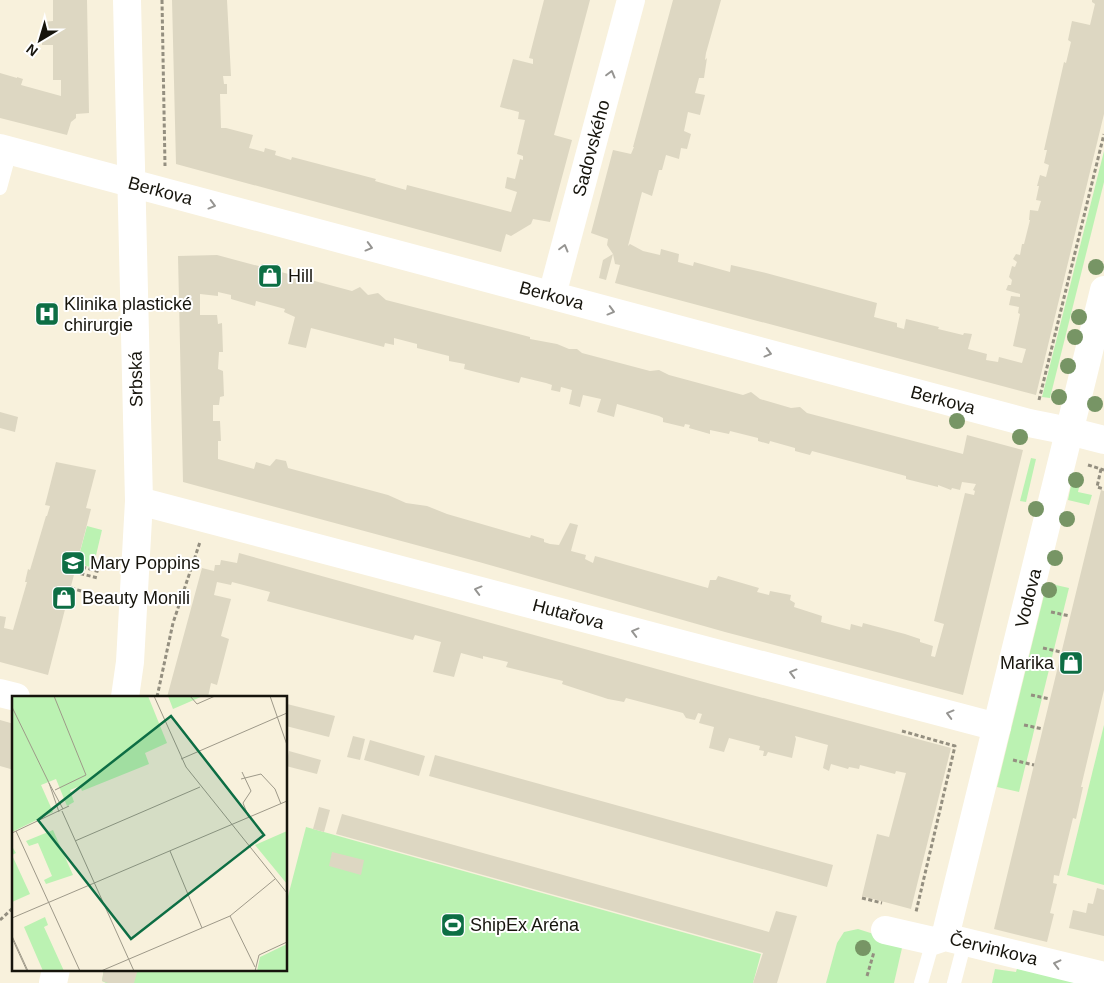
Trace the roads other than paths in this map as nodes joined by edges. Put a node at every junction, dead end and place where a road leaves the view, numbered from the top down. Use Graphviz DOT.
graph roads {
  1 [pos="126,0"];
  2 [pos="631,0"];
  3 [pos="5,149"];
  4 [pos="131,183"];
  5 [pos="0,188"];
  6 [pos="1104,290"];
  7 [pos="552,295"];
  8 [pos="1069,431"];
  9 [pos="1104,440"];
  10 [pos="139,501"];
  11 [pos="124,696"];
  12 [pos="997,727"];
  13 [pos="928,937"];
  14 [pos="56,970"];
  15 [pos="1104,976"];
  16 [pos="53,983"];
  17 [pos="921,983"];
  18 [pos="954,983"];
  1 -- 4 [label="street, Srbská"];
  7 -- 2 [label="street, Sadovského, one-way"];
  3 -- 4 [label="street, Berkova"];
  3 -- 5 [label="lane"];
  4 -- 7 [label="street, Berkova, one-way"];
  4 -- 10 [label="street, Srbská"];
  6 -- 8 [label="street, Vodova"];
  7 -- 8 [label="street, Berkova, one-way"];
  8 -- 9 [label="street, Berkova"];
  8 -- 12 [label="street, Vodova"];
  10 -- 11 [label="street, Srbská"];
  12 -- 10 [label="street, Hutařova, one-way"];
  12 -- 13 [label="street, Vodova"];
  15 -- 13 [label="street, Červinkova, one-way"];
  13 -- 17 [label="lane"];
  13 -- 18 [label="lane"];
  14 -- 16 [label="street"];
}
